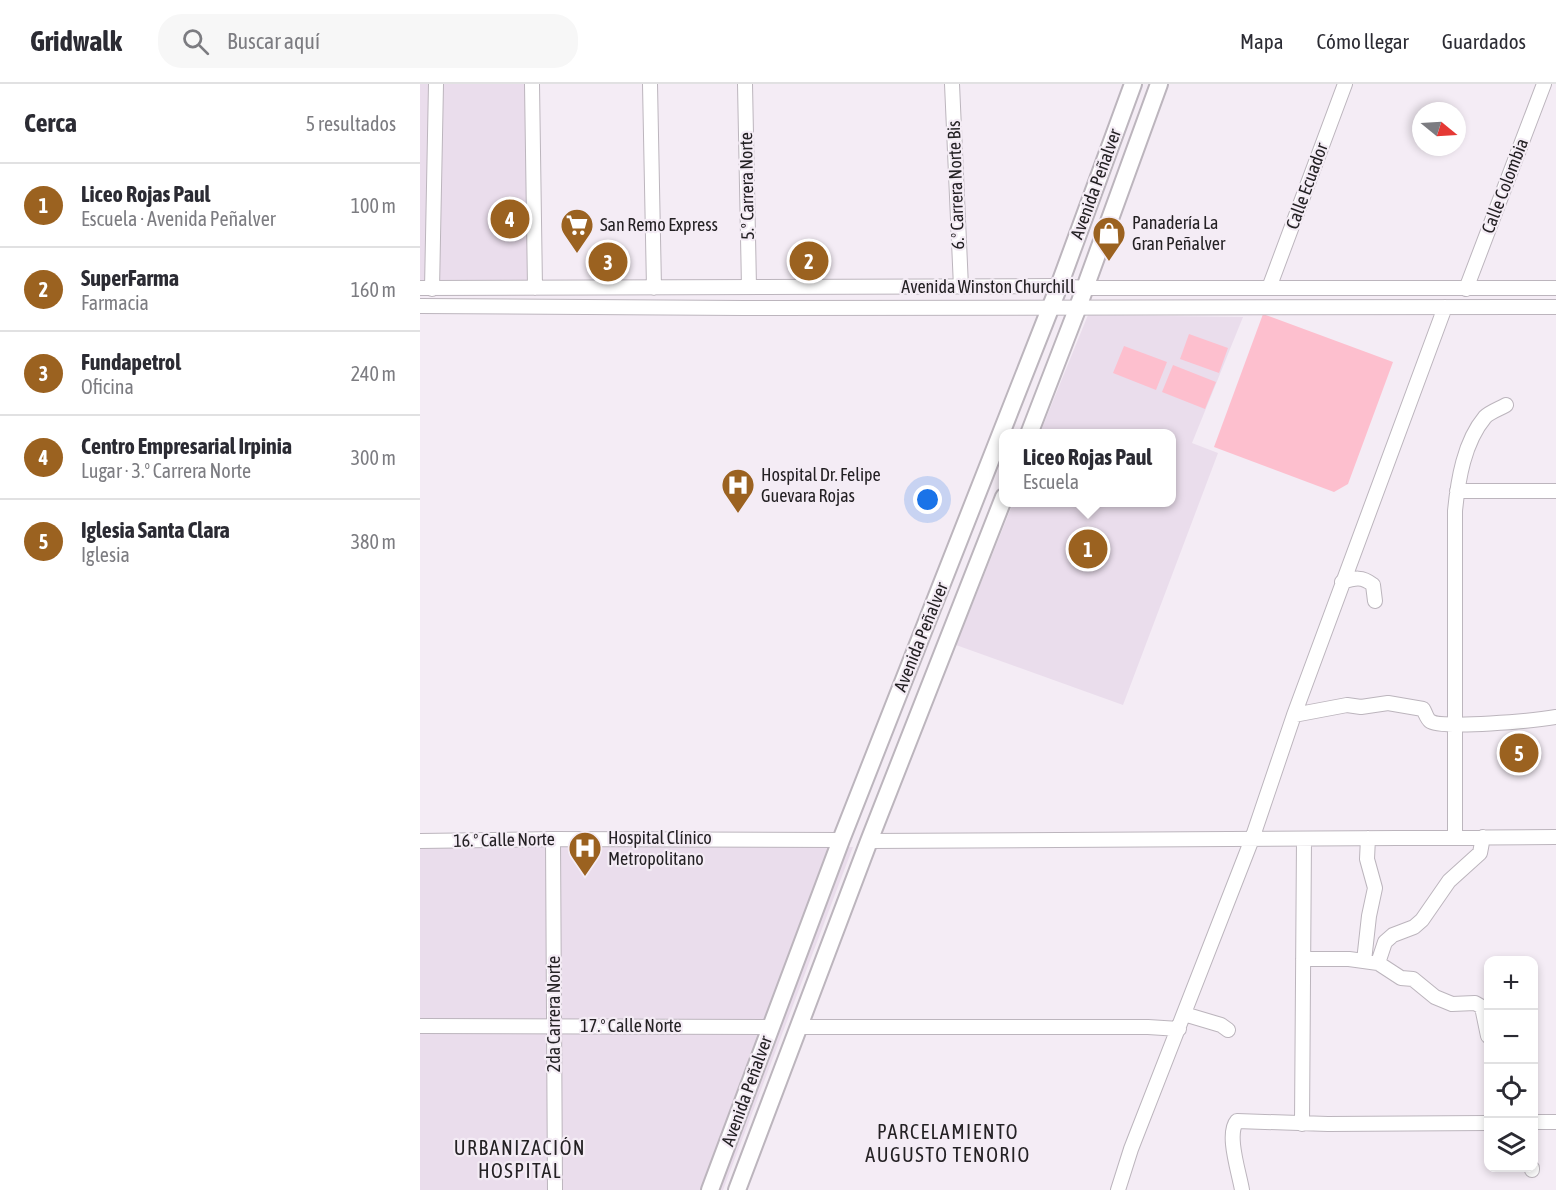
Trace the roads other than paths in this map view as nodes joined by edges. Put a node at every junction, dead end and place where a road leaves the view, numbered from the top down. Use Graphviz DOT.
graph roads {
  1 [pos="436,84"];
  2 [pos="532,84"];
  3 [pos="650,84"];
  4 [pos="745,84"];
  5 [pos="952,84"];
  6 [pos="1133,84"];
  7 [pos="1160,84"];
  8 [pos="1345,84"];
  9 [pos="1544,84"];
  10 [pos="1059,286"];
  11 [pos="749,287"];
  12 [pos="961,287"];
  13 [pos="426,288"];
  14 [pos="535,288"];
  15 [pos="654,288"];
  16 [pos="1085,288"];
  17 [pos="1269,288"];
  18 [pos="1556,288"];
  19 [pos="1466,289"];
  20 [pos="420,306"];
  21 [pos="1050,307"];
  22 [pos="1078,307"];
  23 [pos="1445,307"];
  24 [pos="1556,307"];
  25 [pos="1506,405"];
  26 [pos="1002,429"];
  27 [pos="1031,429"];
  28 [pos="999,437"];
  29 [pos="1457,490"];
  30 [pos="1556,491"];
  31 [pos="1000,507"];
  32 [pos="1342,582"];
  33 [pos="1375,601"];
  34 [pos="1294,715"];
  35 [pos="1556,717"];
  36 [pos="1454,725"];
  37 [pos="1455,837"];
  38 [pos="1483,837"];
  39 [pos="1556,837"];
  40 [pos="553,838"];
  41 [pos="1304,838"];
  42 [pos="1368,838"];
  43 [pos="1252,839"];
  44 [pos="841,840"];
  45 [pos="420,841"];
  46 [pos="869,841"];
  47 [pos="1303,958"];
  48 [pos="1364,961"];
  49 [pos="1378,963"];
  50 [pos="1184,1014"];
  51 [pos="1484,1016"];
  52 [pos="554,1025"];
  53 [pos="420,1026"];
  54 [pos="770,1027"];
  55 [pos="799,1027"];
  56 [pos="1179,1029"];
  57 [pos="1228,1030"];
  58 [pos="1538,1122"];
  59 [pos="1556,1122"];
  60 [pos="1484,1123"];
  61 [pos="1302,1124"];
  62 [pos="555,1190"];
  63 [pos="710,1190"];
  64 [pos="737,1190"];
  65 [pos="1118,1190"];
  66 [pos="1242,1190"];
  1 -- 13 [label="street"];
  2 -- 14 [label="street"];
  3 -- 15 [label="street"];
  4 -- 11 [label="street, 5.° Carrera Norte"];
  5 -- 12 [label="street, 6.° Carrera Norte Bis"];
  6 -- 10 [label="main road, Avenida Peñalver"];
  7 -- 16 [label="main road, Avenida Peñalver"];
  8 -- 17 [label="street, Calle Ecuador"];
  9 -- 19 [label="street, Calle Colombia"];
  10 -- 12 [label="street, Avenida Winston Churchill"];
  10 -- 16 [label="street, Avenida Winston Churchill"];
  10 -- 21 [label="main road, Avenida Peñalver"];
  11 -- 12 [label="street, Avenida Winston Churchill"];
  11 -- 15 [label="street, Avenida Winston Churchill"];
  13 -- 14 [label="street, Avenida Winston Churchill"];
  14 -- 15 [label="street, Avenida Winston Churchill"];
  16 -- 17 [label="street, Avenida Winston Churchill"];
  16 -- 22 [label="main road, Avenida Peñalver"];
  17 -- 19 [label="street, Avenida Winston Churchill"];
  18 -- 19 [label="street, Avenida Winston Churchill"];
  20 -- 21 [label="street, Avenida Winston Churchill"];
  21 -- 22 [label="street, Avenida Winston Churchill"];
  21 -- 26 [label="main road, Avenida Peñalver"];
  22 -- 23 [label="street, Avenida Winston Churchill"];
  22 -- 27 [label="main road, Avenida Peñalver"];
  23 -- 24 [label="street, Avenida Winston Churchill"];
  23 -- 32 [label="street"];
  25 -- 29 [label="street"];
  28 -- 44 [label="main road, Avenida Peñalver"];
  29 -- 30 [label="street"];
  29 -- 36 [label="street"];
  31 -- 46 [label="main road, Avenida Peñalver"];
  32 -- 33 [label="street"];
  32 -- 34 [label="street"];
  34 -- 36 [label="street"];
  34 -- 43 [label="street"];
  35 -- 36 [label="street"];
  36 -- 37 [label="street"];
  37 -- 38 [label="street"];
  37 -- 42 [label="street"];
  38 -- 39 [label="street"];
  38 -- 49 [label="street"];
  40 -- 44 [label="street, 16.° Calle Norte"];
  40 -- 45 [label="street, 16.° Calle Norte"];
  40 -- 52 [label="street, 2da Carrera Norte"];
  41 -- 42 [label="street"];
  41 -- 43 [label="street"];
  41 -- 47 [label="street"];
  42 -- 48 [label="street"];
  43 -- 46 [label="street"];
  43 -- 50 [label="street"];
  44 -- 54 [label="main road, Avenida Peñalver"];
  46 -- 55 [label="main road, Avenida Peñalver"];
  47 -- 48 [label="street"];
  47 -- 61 [label="street"];
  48 -- 49 [label="street"];
  49 -- 51 [label="street"];
  50 -- 56 [label="street"];
  50 -- 57 [label="street"];
  52 -- 53 [label="street, 17.° Calle Norte"];
  52 -- 54 [label="street, 17.° Calle Norte"];
  52 -- 62 [label="street, 2da Carrera Norte"];
  54 -- 63 [label="main road, Avenida Peñalver"];
  55 -- 56 [label="street"];
  55 -- 64 [label="main road, Avenida Peñalver"];
  56 -- 65 [label="street"];
  58 -- 59 [label="street"];
  60 -- 61 [label="street"];
  61 -- 66 [label="street"];
}
